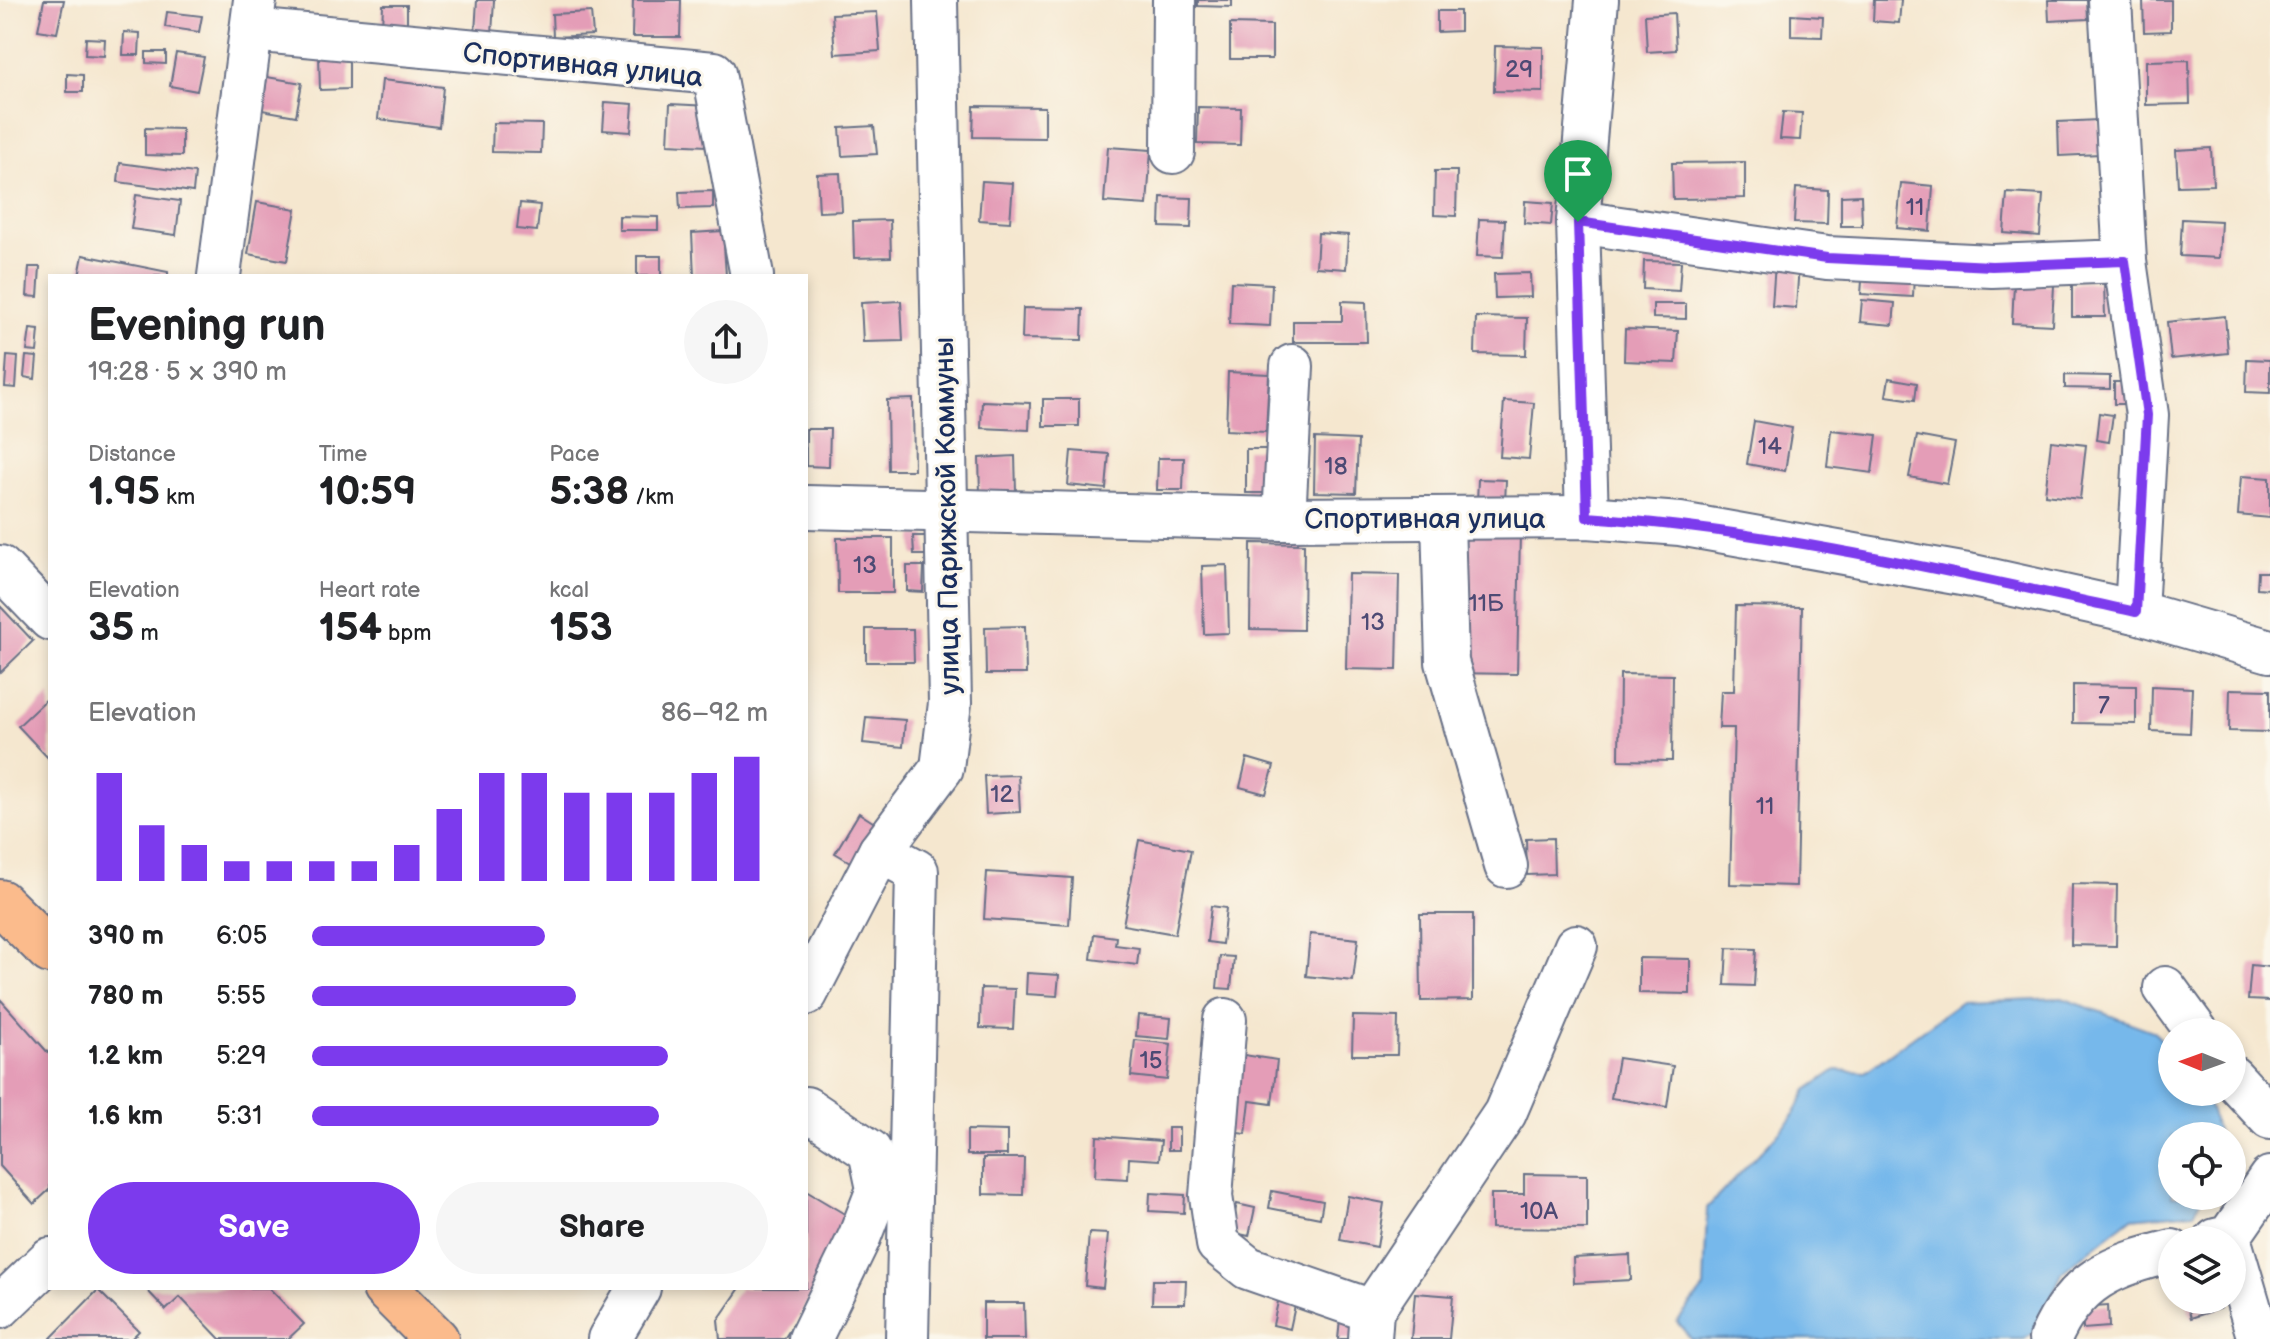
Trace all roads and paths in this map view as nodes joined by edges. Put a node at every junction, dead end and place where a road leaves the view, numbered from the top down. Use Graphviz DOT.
graph roads {
  1 [pos="936,0"];
  2 [pos="1174,0"];
  3 [pos="1597,0"];
  4 [pos="2110,0"];
  5 [pos="253,15"];
  6 [pos="1173,152"];
  7 [pos="1578,222"];
  8 [pos="2125,261"];
  9 [pos="219,274"];
  10 [pos="752,274"];
  11 [pos="1292,366"];
  12 [pos="808,507"];
  13 [pos="948,510"];
  14 [pos="1587,517"];
  15 [pos="1284,519"];
  16 [pos="1443,520"];
  17 [pos="0,567"];
  18 [pos="2136,612"];
  19 [pos="48,617"];
  20 [pos="2270,651"];
  21 [pos="880,851"];
  22 [pos="1506,866"];
  23 [pos="0,902"];
  24 [pos="1576,946"];
  25 [pos="48,949"];
  26 [pos="2165,988"];
  27 [pos="808,990"];
  28 [pos="2187,1018"];
  29 [pos="1225,1020"];
  30 [pos="2246,1092"];
  31 [pos="808,1109"];
  32 [pos="2270,1118"];
  33 [pos="2270,1178"];
  34 [pos="2237,1226"];
  35 [pos="2158,1255"];
  36 [pos="48,1261"];
  37 [pos="387,1290"];
  38 [pos="638,1290"];
  39 [pos="2246,1299"];
  40 [pos="0,1307"];
  41 [pos="1371,1325"];
  42 [pos="436,1339"];
  43 [pos="609,1339"];
  44 [pos="810,1339"];
  45 [pos="907,1339"];
  46 [pos="2050,1339"];
  47 [pos="2259,1339"];
  1 -- 13 [label="street, улица Парижской Коммуны"];
  2 -- 6 [label="street"];
  3 -- 7 [label="street"];
  4 -- 8 [label="street"];
  5 -- 9 [label="street"];
  5 -- 10 [label="street, Спортивная улица"];
  7 -- 8 [label="street"];
  7 -- 14 [label="street"];
  8 -- 18 [label="street"];
  11 -- 15 [label="street"];
  12 -- 13 [label="street, Спортивная улица"];
  13 -- 15 [label="street, Спортивная улица"];
  13 -- 21 [label="street, улица Парижской Коммуны"];
  14 -- 16 [label="street, Спортивная улица"];
  14 -- 18 [label="street, Спортивная улица"];
  15 -- 16 [label="street, Спортивная улица"];
  16 -- 22 [label="street"];
  17 -- 19 [label="street"];
  18 -- 20 [label="street, Спортивная улица"];
  21 -- 27 [label="street, улица Парижской Коммуны"];
  21 -- 45 [label="street"];
  23 -- 25 [label="main road"];
  24 -- 41 [label="street"];
  26 -- 28 [label="street"];
  29 -- 41 [label="street"];
  30 -- 32 [label="street"];
  31 -- 44 [label="street"];
  33 -- 34 [label="street"];
  35 -- 46 [label="street"];
  36 -- 40 [label="street"];
  37 -- 42 [label="main road"];
  38 -- 43 [label="street"];
  39 -- 47 [label="street"];
}
